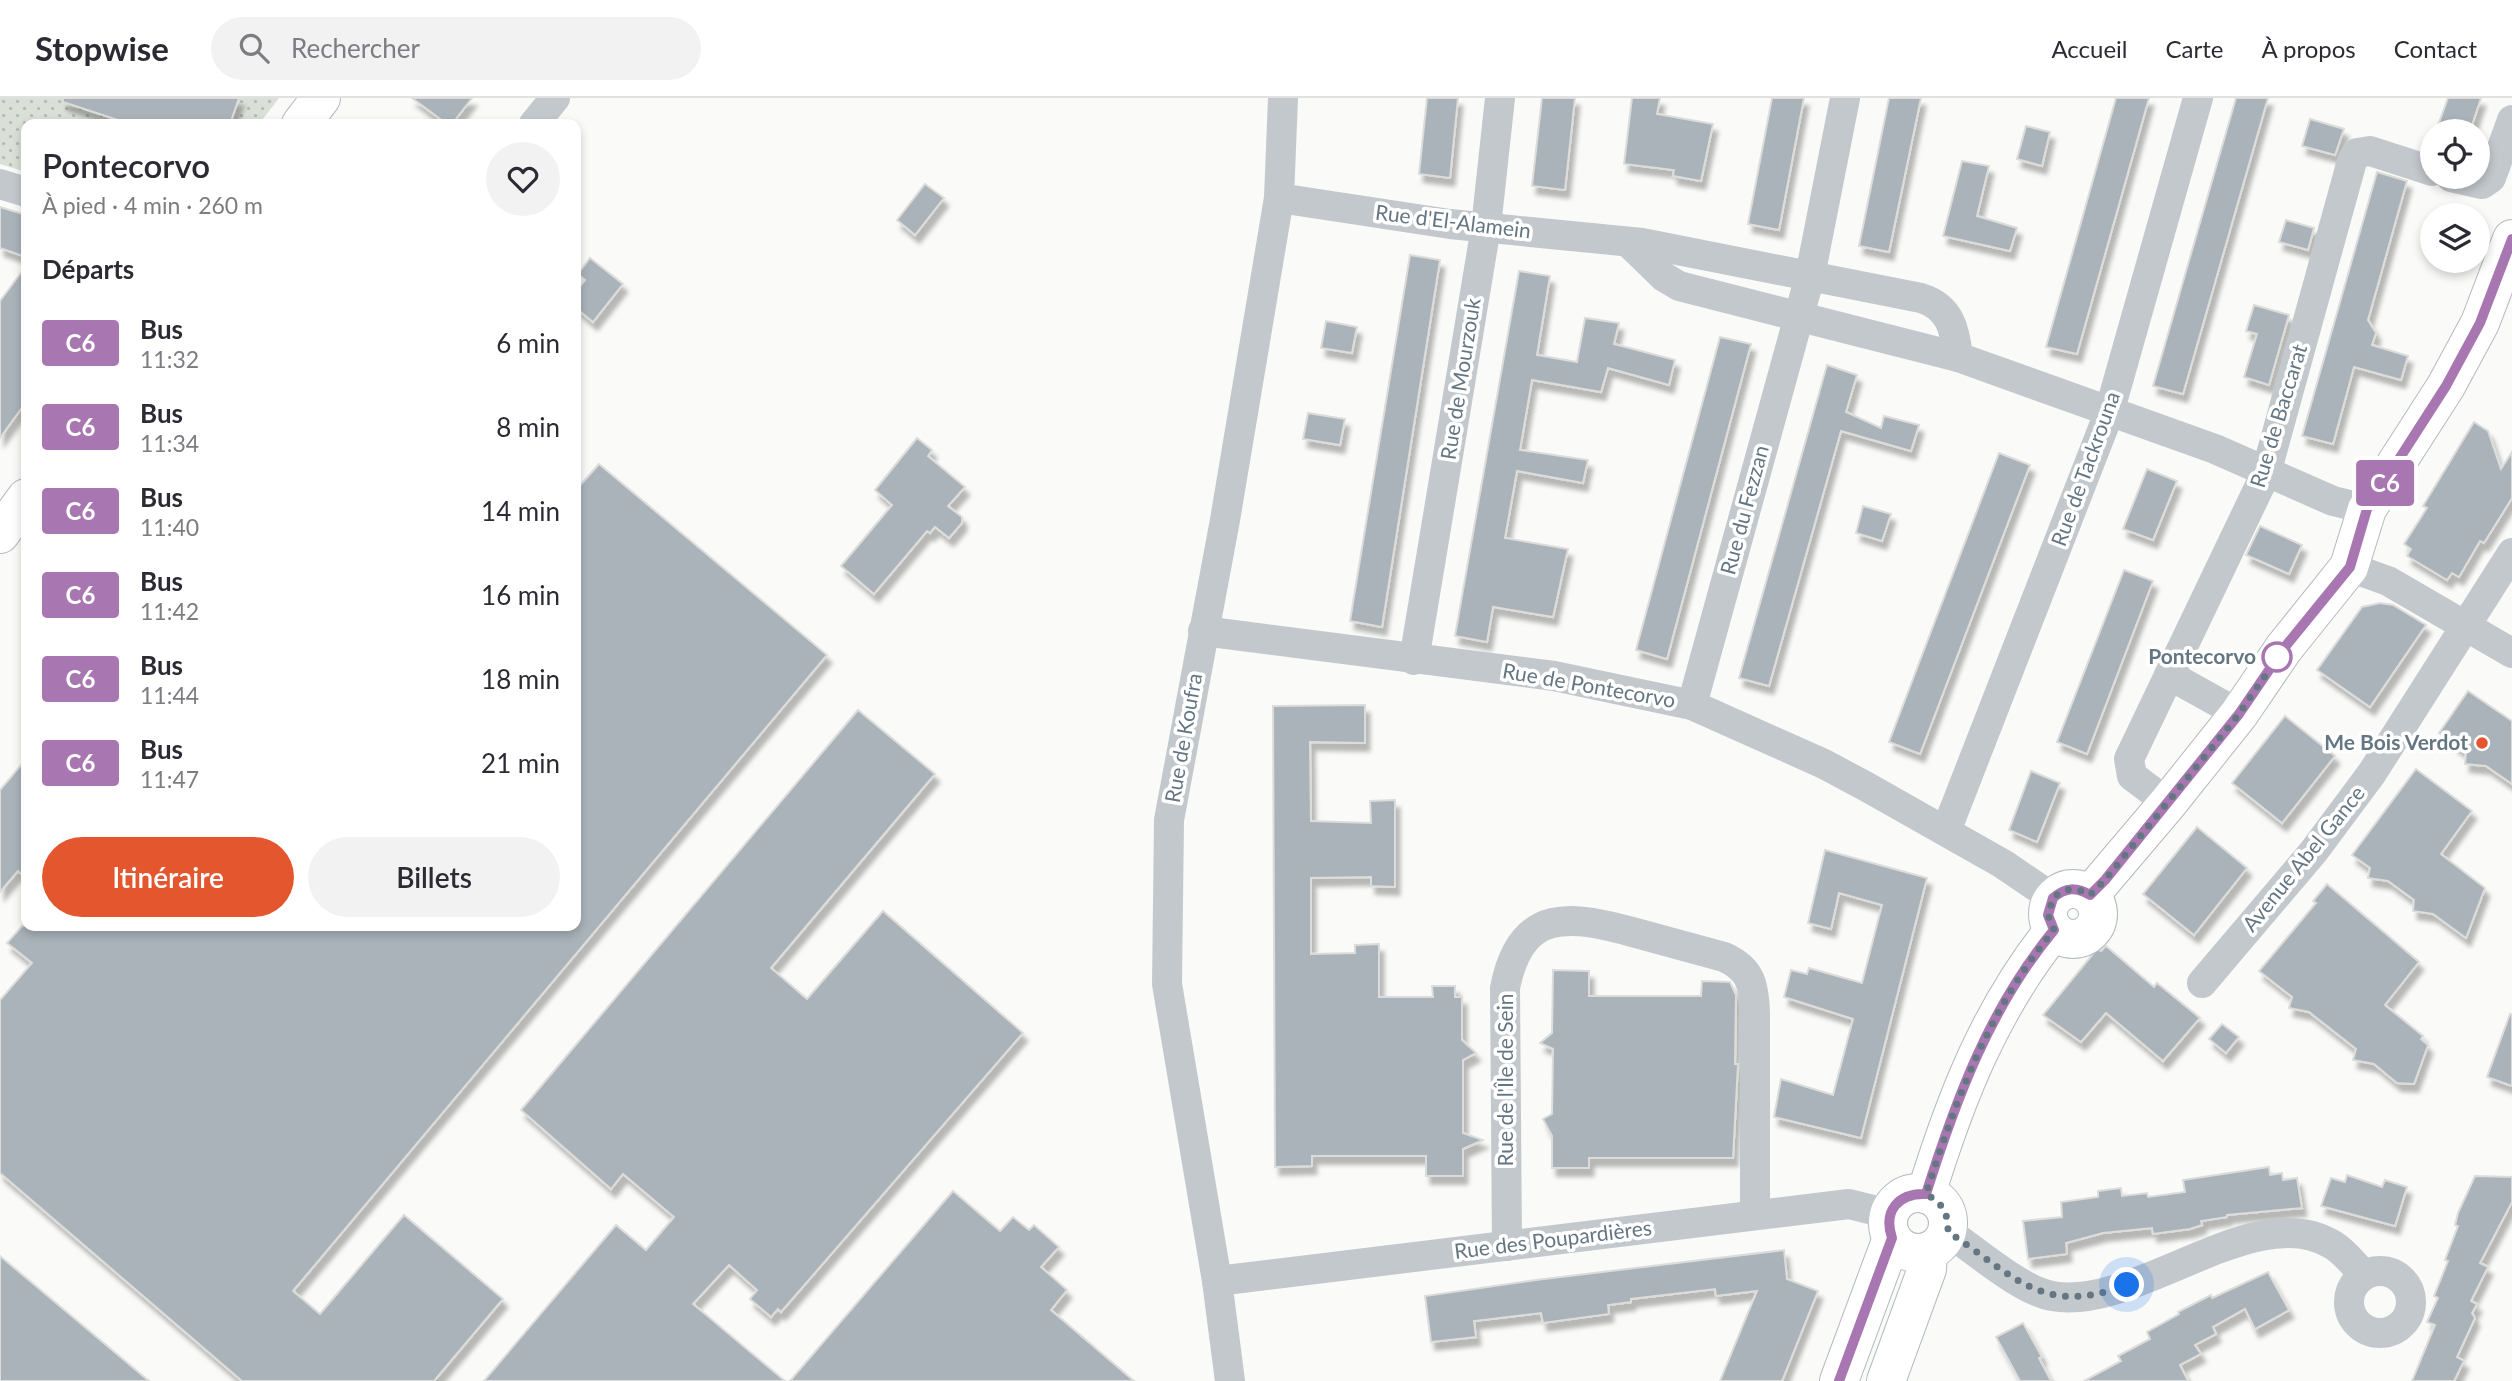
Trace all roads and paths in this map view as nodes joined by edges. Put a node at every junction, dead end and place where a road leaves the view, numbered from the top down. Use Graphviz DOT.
graph roads {
  1 [pos="321,98"];
  2 [pos="555,98"];
  3 [pos="1258,98"];
  4 [pos="1500,98"];
  5 [pos="1845,98"];
  6 [pos="2197,98"];
  7 [pos="1283,110"];
  8 [pos="305,119"];
  9 [pos="538,119"];
  10 [pos="2512,120"];
  11 [pos="2420,168"];
  12 [pos="2490,179"];
  13 [pos="0,184"];
  14 [pos="21,190"];
  15 [pos="1279,198"];
  16 [pos="1486,228"];
  17 [pos="2512,239"];
  18 [pos="1639,243"];
  19 [pos="1810,276"];
  20 [pos="1798,314"];
  21 [pos="1958,357"];
  22 [pos="2109,413"];
  23 [pos="2266,473"];
  24 [pos="21,505"];
  25 [pos="2367,509"];
  26 [pos="0,534"];
  27 [pos="2512,553"];
  28 [pos="2350,567"];
  29 [pos="2467,627"];
  30 [pos="1203,631"];
  31 [pos="2512,653"];
  32 [pos="1414,660"];
  33 [pos="2169,675"];
  34 [pos="1692,705"];
  35 [pos="2239,714"];
  36 [pos="2168,803"];
  37 [pos="1947,831"];
  38 [pos="2066,908"];
  39 [pos="2202,983"];
  40 [pos="1926,1194"];
  41 [pos="1755,1214"];
  42 [pos="1890,1226"];
  43 [pos="1938,1242"];
  44 [pos="1507,1246"];
  45 [pos="2364,1275"];
  46 [pos="1217,1281"];
  47 [pos="1230,1381"];
  48 [pos="1839,1381"];
  49 [pos="1886,1381"];
  1 -- 8 [label="street"];
  2 -- 9 [label="street"];
  3 -- 7 [label="street"];
  4 -- 16 [label="street, Rue de Mourzouk"];
  5 -- 19 [label="street"];
  6 -- 22 [label="street, Rue de Tackrouna"];
  7 -- 15 [label="street, Rue de Koufra"];
  10 -- 12 [label="street"];
  11 -- 23 [label="street, Rue de Baccarat"];
  13 -- 14 [label="street"];
  15 -- 16 [label="street, Rue d'El-Alamein"];
  15 -- 30 [label="street, Rue de Koufra"];
  16 -- 18 [label="street, Rue d'El-Alamein"];
  16 -- 32 [label="street, Rue de Mourzouk"];
  17 -- 25 [label="street"];
  18 -- 19 [label="street, Rue d'El-Alamein"];
  18 -- 20 [label="street"];
  19 -- 20 [label="street"];
  19 -- 21 [label="street, Rue d'El-Alamein"];
  20 -- 21 [label="street"];
  20 -- 34 [label="street, Rue du Fezzan"];
  21 -- 22 [label="street"];
  22 -- 23 [label="street"];
  22 -- 37 [label="street, Rue de Tackrouna"];
  23 -- 25 [label="street"];
  23 -- 33 [label="street, Rue de Baccarat"];
  24 -- 26 [label="street"];
  25 -- 28 [label="street"];
  27 -- 29 [label="street, Avenue Abel Gance"];
  28 -- 29 [label="street"];
  28 -- 35 [label="street"];
  29 -- 31 [label="street"];
  29 -- 39 [label="street, Avenue Abel Gance"];
  30 -- 32 [label="street, Rue de Pontecorvo"];
  30 -- 46 [label="street, Rue de Koufra"];
  32 -- 34 [label="street, Rue de Pontecorvo"];
  33 -- 35 [label="street"];
  33 -- 36 [label="street, Rue de Baccarat"];
  34 -- 37 [label="street, Rue de Pontecorvo"];
  35 -- 36 [label="street"];
  36 -- 38 [label="street"];
  37 -- 38 [label="street, Rue de Pontecorvo"];
  38 -- 40 [label="street"];
  40 -- 42 [label="street"];
  40 -- 43 [label="street"];
  41 -- 42 [label="street, Rue des Poupardières"];
  41 -- 44 [label="street, Rue des Poupardières"];
  41 -- 44 [label="street, Rue de l'Île de Sein"];
  42 -- 43 [label="street"];
  42 -- 48 [label="street"];
  43 -- 45 [label="street"];
  43 -- 49 [label="street"];
  44 -- 46 [label="street, Rue des Poupardières"];
  46 -- 47 [label="street, Rue de Koufra"];
}
